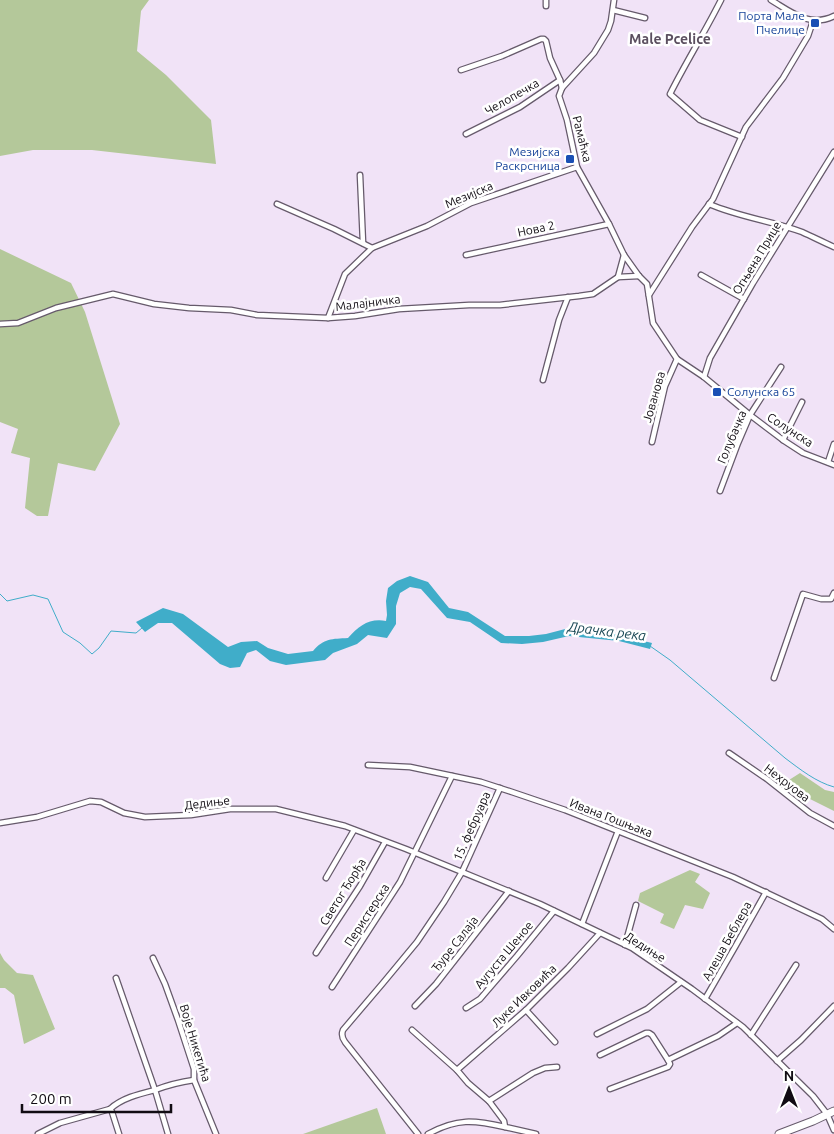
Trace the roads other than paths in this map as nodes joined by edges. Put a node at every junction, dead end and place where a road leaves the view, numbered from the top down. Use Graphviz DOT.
graph roads {
  1 [pos="546,0"];
  2 [pos="614,0"];
  3 [pos="721,0"];
  4 [pos="771,0"];
  5 [pos="786,0"];
  6 [pos="546,6"];
  7 [pos="782,7"];
  8 [pos="613,10"];
  9 [pos="834,16"];
  10 [pos="645,18"];
  11 [pos="813,21"];
  12 [pos="461,70"];
  13 [pos="560,80"];
  14 [pos="562,88"];
  15 [pos="466,134"];
  16 [pos="742,137"];
  17 [pos="834,152"];
  18 [pos="577,166"];
  19 [pos="360,174"];
  20 [pos="277,204"];
  21 [pos="709,204"];
  22 [pos="610,224"];
  23 [pos="787,228"];
  24 [pos="363,243"];
  25 [pos="834,247"];
  26 [pos="372,248"];
  27 [pos="466,255"];
  28 [pos="624,255"];
  29 [pos="701,275"];
  30 [pos="638,276"];
  31 [pos="618,277"];
  32 [pos="649,295"];
  33 [pos="568,297"];
  34 [pos="744,299"];
  35 [pos="328,318"];
  36 [pos="0,324"];
  37 [pos="677,359"];
  38 [pos="781,367"];
  39 [pos="704,377"];
  40 [pos="542,380"];
  41 [pos="802,402"];
  42 [pos="750,415"];
  43 [pos="783,440"];
  44 [pos="652,442"];
  45 [pos="834,444"];
  46 [pos="828,462"];
  47 [pos="834,465"];
  48 [pos="720,491"];
  49 [pos="834,593"];
  50 [pos="774,678"];
  51 [pos="729,753"];
  52 [pos="368,765"];
  53 [pos="452,776"];
  54 [pos="500,788"];
  55 [pos="0,823"];
  56 [pos="834,826"];
  57 [pos="354,830"];
  58 [pos="618,831"];
  59 [pos="386,842"];
  60 [pos="415,853"];
  61 [pos="462,872"];
  62 [pos="326,878"];
  63 [pos="509,891"];
  64 [pos="766,892"];
  65 [pos="636,905"];
  66 [pos="554,911"];
  67 [pos="834,920"];
  68 [pos="582,924"];
  69 [pos="828,924"];
  70 [pos="834,930"];
  71 [pos="600,932"];
  72 [pos="625,945"];
  73 [pos="316,953"];
  74 [pos="153,958"];
  75 [pos="796,965"];
  76 [pos="116,978"];
  77 [pos="682,982"];
  78 [pos="332,987"];
  79 [pos="705,999"];
  80 [pos="415,1006"];
  81 [pos="834,1006"];
  82 [pos="466,1008"];
  83 [pos="526,1010"];
  84 [pos="737,1022"];
  85 [pos="412,1030"];
  86 [pos="597,1034"];
  87 [pos="751,1035"];
  88 [pos="555,1042"];
  89 [pos="600,1055"];
  90 [pos="668,1060"];
  91 [pos="777,1061"];
  92 [pos="557,1068"];
  93 [pos="457,1070"];
  94 [pos="194,1080"];
  95 [pos="610,1089"];
  96 [pos="155,1090"];
  97 [pos="489,1101"];
  98 [pos="110,1109"];
  99 [pos="834,1110"];
  100 [pos="827,1114"];
  101 [pos="505,1127"];
  102 [pos="834,1130"];
  103 [pos="38,1134"];
  104 [pos="119,1134"];
  105 [pos="168,1134"];
  106 [pos="216,1134"];
  107 [pos="418,1134"];
  108 [pos="428,1134"];
  109 [pos="536,1134"];
  110 [pos="779,1134"];
  1 -- 6 [label="street"];
  2 -- 8 [label="street"];
  3 -- 16 [label="street"];
  4 -- 7 [label="street"];
  5 -- 7 [label="street"];
  7 -- 11 [label="street"];
  8 -- 10 [label="street"];
  8 -- 14 [label="street"];
  9 -- 11 [label="street"];
  11 -- 16 [label="street"];
  12 -- 13 [label="street"];
  13 -- 14 [label="street"];
  13 -- 15 [label="street, Челопечка"];
  14 -- 18 [label="street, Рамаћка"];
  16 -- 21 [label="street"];
  17 -- 23 [label="street, Огњена Прице"];
  18 -- 22 [label="street, Рамаћка"];
  18 -- 26 [label="street, Мезијска"];
  19 -- 24 [label="street"];
  20 -- 24 [label="street"];
  21 -- 23 [label="street"];
  21 -- 32 [label="street"];
  22 -- 27 [label="street, Нова 2"];
  22 -- 28 [label="street, Рамаћка"];
  23 -- 25 [label="street"];
  23 -- 34 [label="street, Огњена Прице"];
  24 -- 26 [label="street"];
  26 -- 35 [label="street, Мезијска"];
  28 -- 30 [label="street, Рамаћка"];
  28 -- 31 [label="street"];
  29 -- 34 [label="street"];
  30 -- 31 [label="street"];
  30 -- 32 [label="street, Рамаћка"];
  31 -- 33 [label="street, Малајничка"];
  32 -- 37 [label="street, Солунска"];
  33 -- 35 [label="street, Малајничка"];
  33 -- 40 [label="street"];
  34 -- 39 [label="street, Огњена Прице"];
  35 -- 36 [label="street, Малајничка"];
  37 -- 39 [label="street, Солунска"];
  37 -- 44 [label="street, Јованова"];
  38 -- 42 [label="street, Голубачка"];
  39 -- 42 [label="street, Солунска"];
  41 -- 43 [label="street"];
  42 -- 43 [label="street, Солунска"];
  42 -- 48 [label="street, Голубачка"];
  43 -- 46 [label="street, Солунска"];
  45 -- 46 [label="street"];
  46 -- 47 [label="street, Солунска"];
  49 -- 50 [label="street"];
  51 -- 56 [label="street, Нехруова"];
  52 -- 53 [label="street, Ивана Гошњака"];
  53 -- 54 [label="street, Ивана Гошњака"];
  53 -- 60 [label="street"];
  54 -- 58 [label="street, Ивана Гошњака"];
  54 -- 61 [label="street, 15. фебруара"];
  55 -- 57 [label="street, Дедиње"];
  57 -- 59 [label="street, Дедиње"];
  57 -- 62 [label="street"];
  58 -- 64 [label="street, Ивана Гошњака"];
  58 -- 68 [label="street"];
  59 -- 60 [label="street, Дедиње"];
  59 -- 73 [label="street, Светог Ђорђа"];
  60 -- 61 [label="street, Дедиње"];
  60 -- 78 [label="street, Перистерска"];
  61 -- 63 [label="street, Дедиње"];
  61 -- 107 [label="street, 15. фебруара"];
  63 -- 66 [label="street, Дедиње"];
  63 -- 80 [label="street, Ђуре Салаја"];
  64 -- 69 [label="street, Ивана Гошњака"];
  64 -- 79 [label="street, Алеша Беблера"];
  65 -- 72 [label="street"];
  66 -- 68 [label="street, Дедиње"];
  66 -- 82 [label="street, Аугуста Шеное"];
  67 -- 69 [label="street"];
  68 -- 71 [label="street, Дедиње"];
  69 -- 70 [label="street, Ивана Гошњака"];
  71 -- 72 [label="street, Дедиње"];
  71 -- 83 [label="street, Луке Ивковића"];
  72 -- 77 [label="street, Дедиње"];
  74 -- 94 [label="street, Воје Никетића"];
  75 -- 87 [label="street"];
  76 -- 96 [label="street"];
  77 -- 79 [label="street, Дедиње"];
  77 -- 86 [label="street"];
  79 -- 84 [label="street, Дедиње"];
  81 -- 91 [label="street"];
  83 -- 88 [label="street"];
  83 -- 93 [label="street, Луке Ивковића"];
  84 -- 87 [label="street, Дедиње"];
  84 -- 90 [label="street"];
  85 -- 93 [label="street"];
  87 -- 91 [label="street, Дедиње"];
  89 -- 90 [label="street"];
  90 -- 95 [label="street"];
  91 -- 100 [label="street, Дедиње"];
  92 -- 97 [label="street"];
  93 -- 97 [label="street"];
  94 -- 96 [label="street"];
  94 -- 106 [label="street, Воје Никетића"];
  96 -- 98 [label="street"];
  96 -- 105 [label="street"];
  97 -- 101 [label="street"];
  98 -- 103 [label="street"];
  98 -- 104 [label="street"];
  99 -- 100 [label="main road"];
  100 -- 102 [label="street, Дедиње"];
  100 -- 110 [label="main road"];
  101 -- 108 [label="street"];
  101 -- 109 [label="street"];
}
